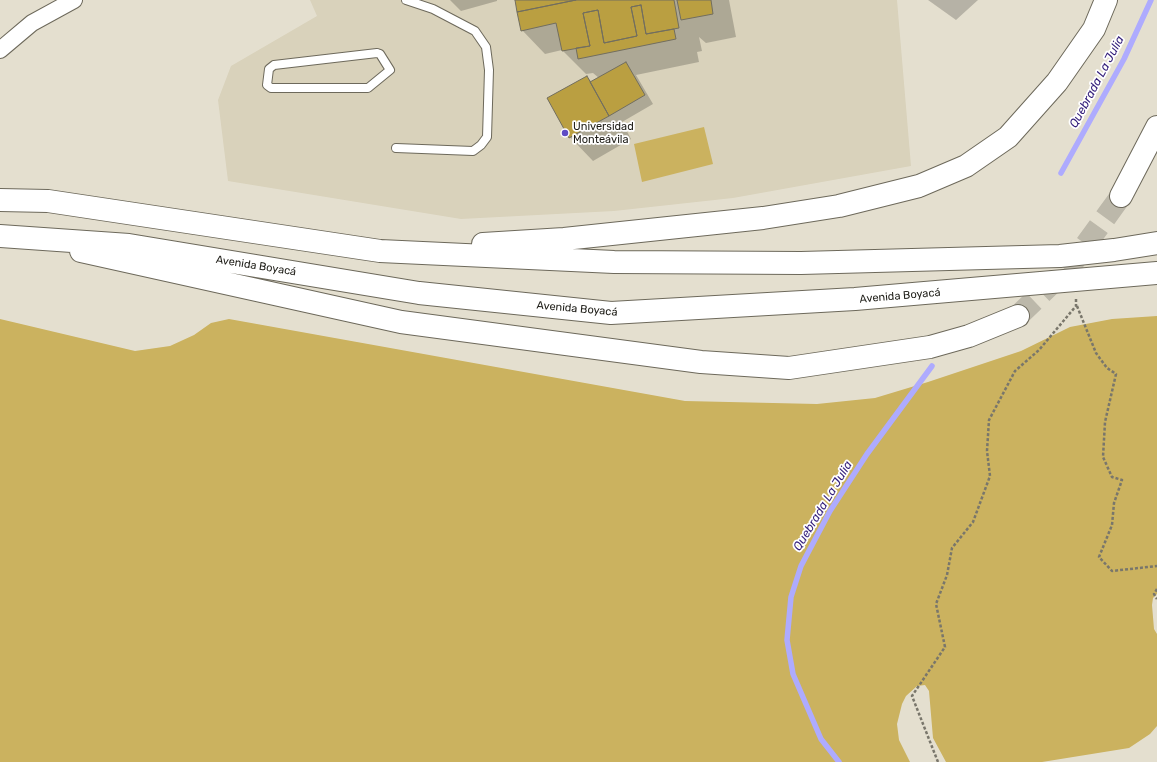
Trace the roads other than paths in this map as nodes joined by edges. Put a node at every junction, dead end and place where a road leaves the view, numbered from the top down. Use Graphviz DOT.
graph roads {
  1 [pos="74,0"];
  2 [pos="406,0"];
  3 [pos="1106,0"];
  4 [pos="0,50"];
  5 [pos="390,70"];
  6 [pos="1157,127"];
  7 [pos="396,148"];
  8 [pos="1121,196"];
  9 [pos="0,200"];
  10 [pos="0,236"];
  11 [pos="26,237"];
  12 [pos="1157,243"];
  13 [pos="380,251"];
  14 [pos="1157,273"];
  15 [pos="1018,316"];
  1 -- 4 [label="street"];
  2 -- 7 [label="lane"];
  3 -- 13 [label="highway"];
  5 -- 5 [label="lane"];
  6 -- 8 [label="highway"];
  9 -- 13 [label="highway"];
  10 -- 11 [label="highway, Avenida Boyacá"];
  11 -- 14 [label="highway, Avenida Boyacá"];
  11 -- 15 [label="highway"];
  12 -- 13 [label="highway"];
}
